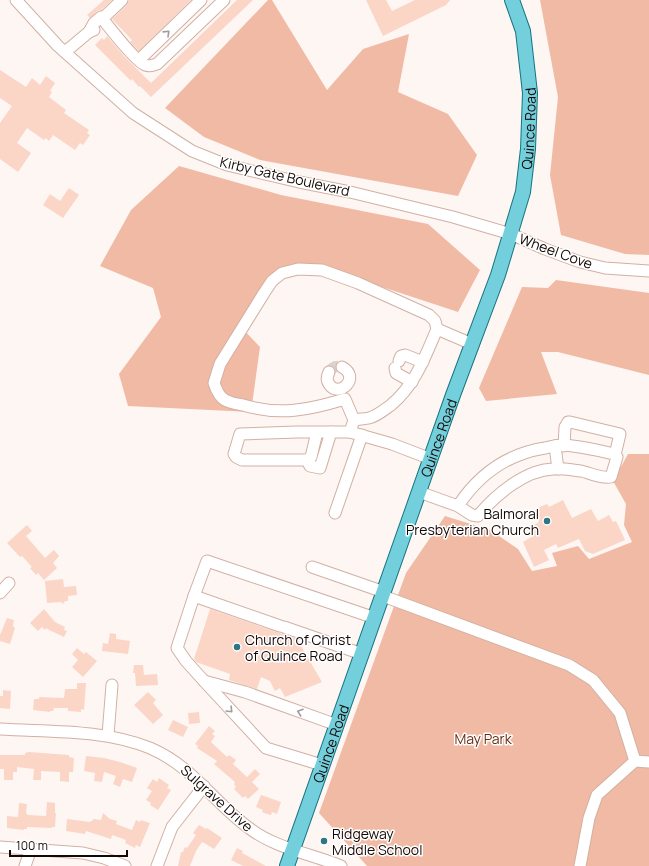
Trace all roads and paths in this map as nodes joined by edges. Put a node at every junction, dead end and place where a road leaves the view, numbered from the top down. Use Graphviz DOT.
graph roads {
  1 [pos="16,0"];
  2 [pos="122,0"];
  3 [pos="201,0"];
  4 [pos="224,0"];
  5 [pos="512,0"];
  6 [pos="102,20"];
  7 [pos="65,52"];
  8 [pos="139,60"];
  9 [pos="511,234"];
  10 [pos="649,271"];
  11 [pos="437,329"];
  12 [pos="472,344"];
  13 [pos="423,362"];
  14 [pos="342,367"];
  15 [pos="329,372"];
  16 [pos="412,382"];
  17 [pos="343,394"];
  18 [pos="354,420"];
  19 [pos="317,432"];
  20 [pos="331,432"];
  21 [pos="350,432"];
  22 [pos="362,436"];
  23 [pos="560,446"];
  24 [pos="615,455"];
  25 [pos="431,459"];
  26 [pos="307,460"];
  27 [pos="558,469"];
  28 [pos="419,492"];
  29 [pos="458,506"];
  30 [pos="335,512"];
  31 [pos="312,567"];
  32 [pos="9,583"];
  33 [pos="0,593"];
  34 [pos="383,594"];
  35 [pos="194,596"];
  36 [pos="375,618"];
  37 [pos="362,654"];
  38 [pos="204,681"];
  39 [pos="112,685"];
  40 [pos="337,725"];
  41 [pos="0,730"];
  42 [pos="108,735"];
  43 [pos="635,761"];
  44 [pos="649,762"];
  45 [pos="322,766"];
  46 [pos="204,786"];
  47 [pos="0,847"];
  48 [pos="31,849"];
  49 [pos="293,849"];
  50 [pos="25,866"];
  51 [pos="124,866"];
  52 [pos="157,866"];
  53 [pos="287,866"];
  54 [pos="341,866"];
  55 [pos="580,866"];
  1 -- 7 [label="street, Kirby Gate Boulevard"];
  2 -- 6 [label="street"];
  8 -- 3 [label="street, one-way"];
  4 -- 8 [label="street"];
  5 -- 9 [label="main road, Quince Road"];
  6 -- 7 [label="street"];
  6 -- 8 [label="street"];
  7 -- 9 [label="street, Kirby Gate Boulevard"];
  9 -- 10 [label="street, Wheel Cove"];
  9 -- 12 [label="main road, Quince Road"];
  11 -- 12 [label="street"];
  11 -- 13 [label="street"];
  11 -- 17 [label="street"];
  12 -- 25 [label="main road, Quince Road"];
  13 -- 16 [label="street"];
  13 -- 16 [label="street"];
  14 -- 17 [label="street"];
  15 -- 17 [label="street"];
  16 -- 18 [label="street"];
  17 -- 18 [label="street"];
  18 -- 21 [label="street"];
  19 -- 20 [label="street"];
  19 -- 26 [label="street"];
  19 -- 26 [label="street"];
  20 -- 21 [label="street"];
  20 -- 26 [label="street"];
  21 -- 22 [label="street"];
  22 -- 25 [label="street"];
  22 -- 30 [label="street"];
  23 -- 24 [label="street"];
  23 -- 24 [label="street"];
  23 -- 27 [label="street"];
  23 -- 29 [label="street"];
  24 -- 27 [label="street"];
  25 -- 28 [label="main road, Quince Road"];
  27 -- 29 [label="street"];
  28 -- 29 [label="street"];
  28 -- 34 [label="main road, Quince Road"];
  31 -- 34 [label="street"];
  32 -- 33 [label="street"];
  34 -- 36 [label="main road, Quince Road"];
  34 -- 43 [label="street"];
  35 -- 36 [label="street"];
  35 -- 37 [label="street"];
  35 -- 38 [label="street"];
  36 -- 37 [label="main road, Quince Road"];
  37 -- 40 [label="main road, Quince Road"];
  40 -- 38 [label="street, one-way"];
  38 -- 45 [label="street, one-way"];
  39 -- 42 [label="street"];
  40 -- 45 [label="main road, Quince Road"];
  41 -- 42 [label="street, Sulgrave Drive"];
  42 -- 46 [label="street, Sulgrave Drive"];
  43 -- 44 [label="street"];
  43 -- 55 [label="street"];
  45 -- 49 [label="main road, Quince Road"];
  46 -- 49 [label="street, Sulgrave Drive"];
  46 -- 52 [label="street"];
  47 -- 48 [label="street"];
  48 -- 50 [label="street"];
  48 -- 51 [label="street"];
  49 -- 53 [label="main road, Quince Road"];
  49 -- 54 [label="street, Sulgrave Drive"];
}
